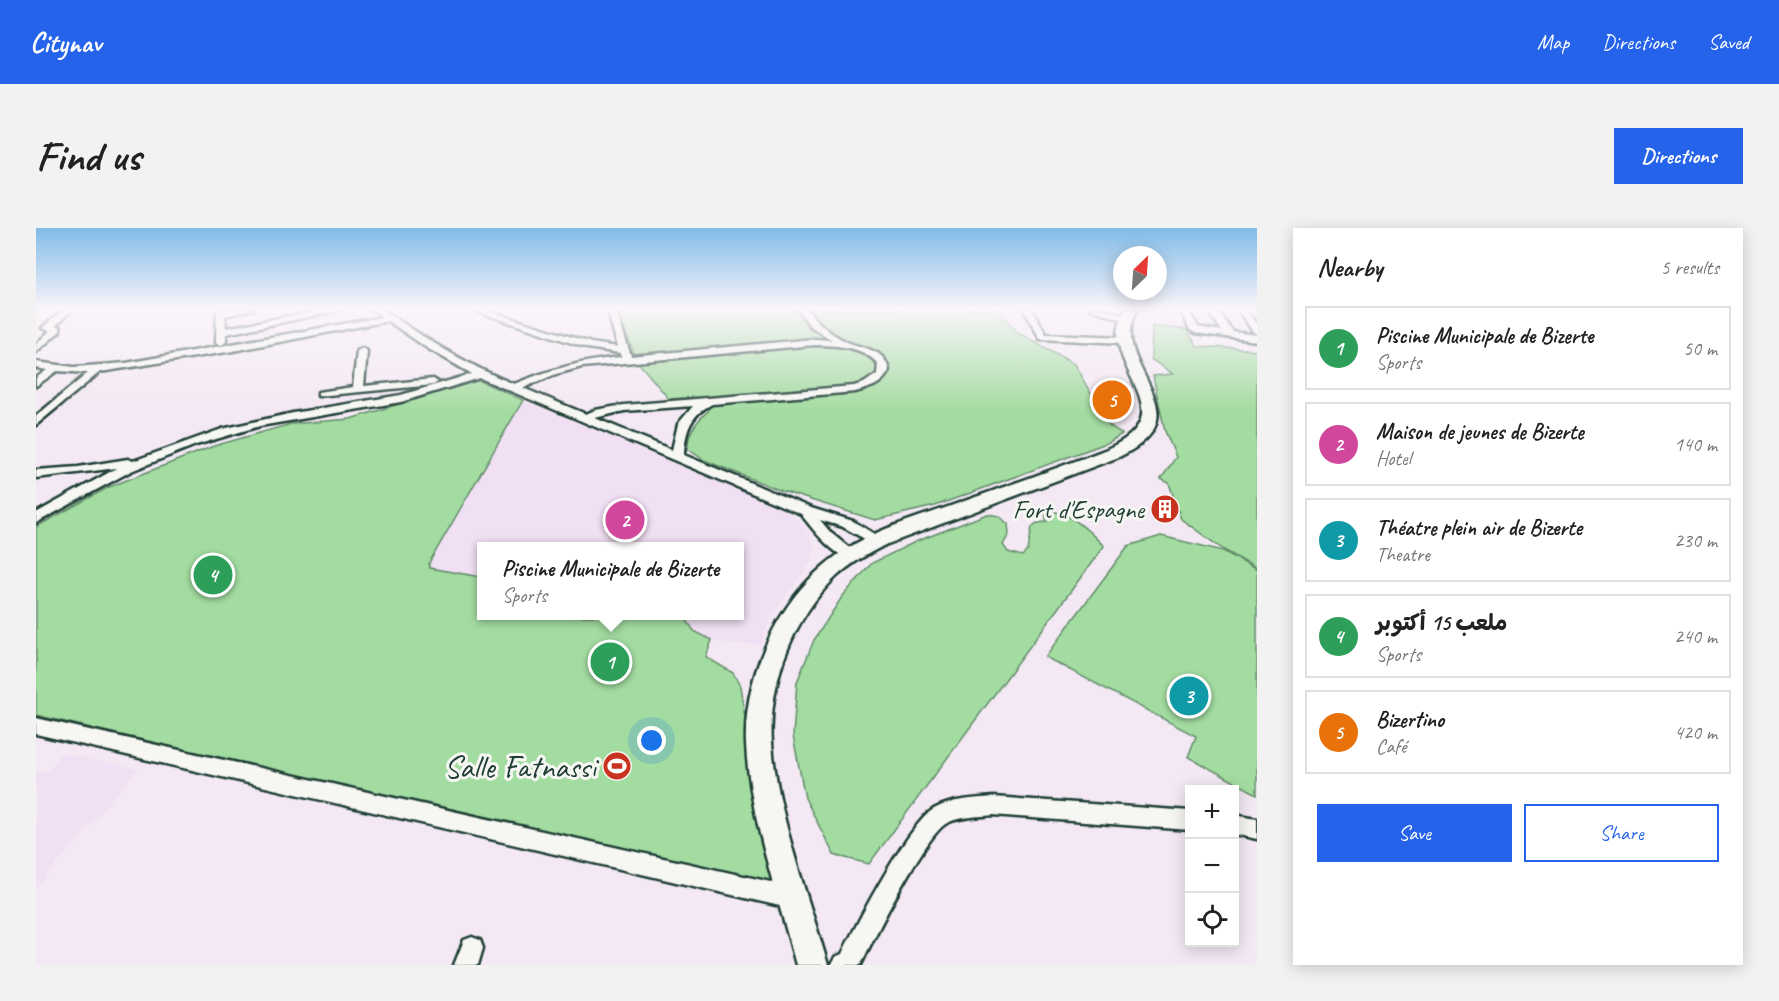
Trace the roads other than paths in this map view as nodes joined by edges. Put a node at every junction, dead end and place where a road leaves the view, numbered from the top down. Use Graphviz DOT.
graph roads {
  1 [pos="221,343"];
  2 [pos="260,343"];
  3 [pos="427,343"];
  4 [pos="582,343"];
  5 [pos="621,343"];
  6 [pos="794,343"];
  7 [pos="836,343"];
  8 [pos="1134,343"];
  9 [pos="845,344"];
  10 [pos="222,351"];
  11 [pos="362,351"];
  12 [pos="625,355"];
  13 [pos="36,364"];
  14 [pos="54,369"];
  15 [pos="96,371"];
  16 [pos="474,376"];
  17 [pos="36,383"];
  18 [pos="514,388"];
  19 [pos="358,390"];
  20 [pos="322,394"];
  21 [pos="712,401"];
  22 [pos="585,419"];
  23 [pos="36,422"];
  24 [pos="678,458"];
  25 [pos="148,460"];
  26 [pos="36,474"];
  27 [pos="806,511"];
  28 [pos="36,519"];
  29 [pos="877,540"];
  30 [pos="851,555"];
  31 [pos="36,726"];
  32 [pos="1185,821"];
  33 [pos="1239,825"];
  34 [pos="1257,829"];
  35 [pos="793,898"];
  36 [pos="812,965"];
  37 [pos="843,965"];
  1 -- 10 [label="street"];
  2 -- 10 [label="street"];
  3 -- 16 [label="street"];
  4 -- 12 [label="street"];
  5 -- 12 [label="street"];
  6 -- 12 [label="street"];
  7 -- 9 [label="street"];
  8 -- 29 [label="street"];
  9 -- 21 [label="street"];
  10 -- 15 [label="street"];
  11 -- 19 [label="street"];
  12 -- 18 [label="street"];
  13 -- 14 [label="street"];
  14 -- 15 [label="street"];
  14 -- 17 [label="street"];
  15 -- 23 [label="street"];
  16 -- 18 [label="street"];
  16 -- 19 [label="street"];
  16 -- 25 [label="street"];
  18 -- 22 [label="street"];
  19 -- 20 [label="street"];
  21 -- 22 [label="street"];
  21 -- 24 [label="street"];
  22 -- 24 [label="street"];
  24 -- 27 [label="street"];
  25 -- 26 [label="street"];
  25 -- 28 [label="street"];
  27 -- 29 [label="street"];
  27 -- 30 [label="street"];
  29 -- 30 [label="street"];
  30 -- 35 [label="street"];
  31 -- 35 [label="street"];
  32 -- 37 [label="street"];
  33 -- 34 [label="street"];
  35 -- 36 [label="street"];
}
